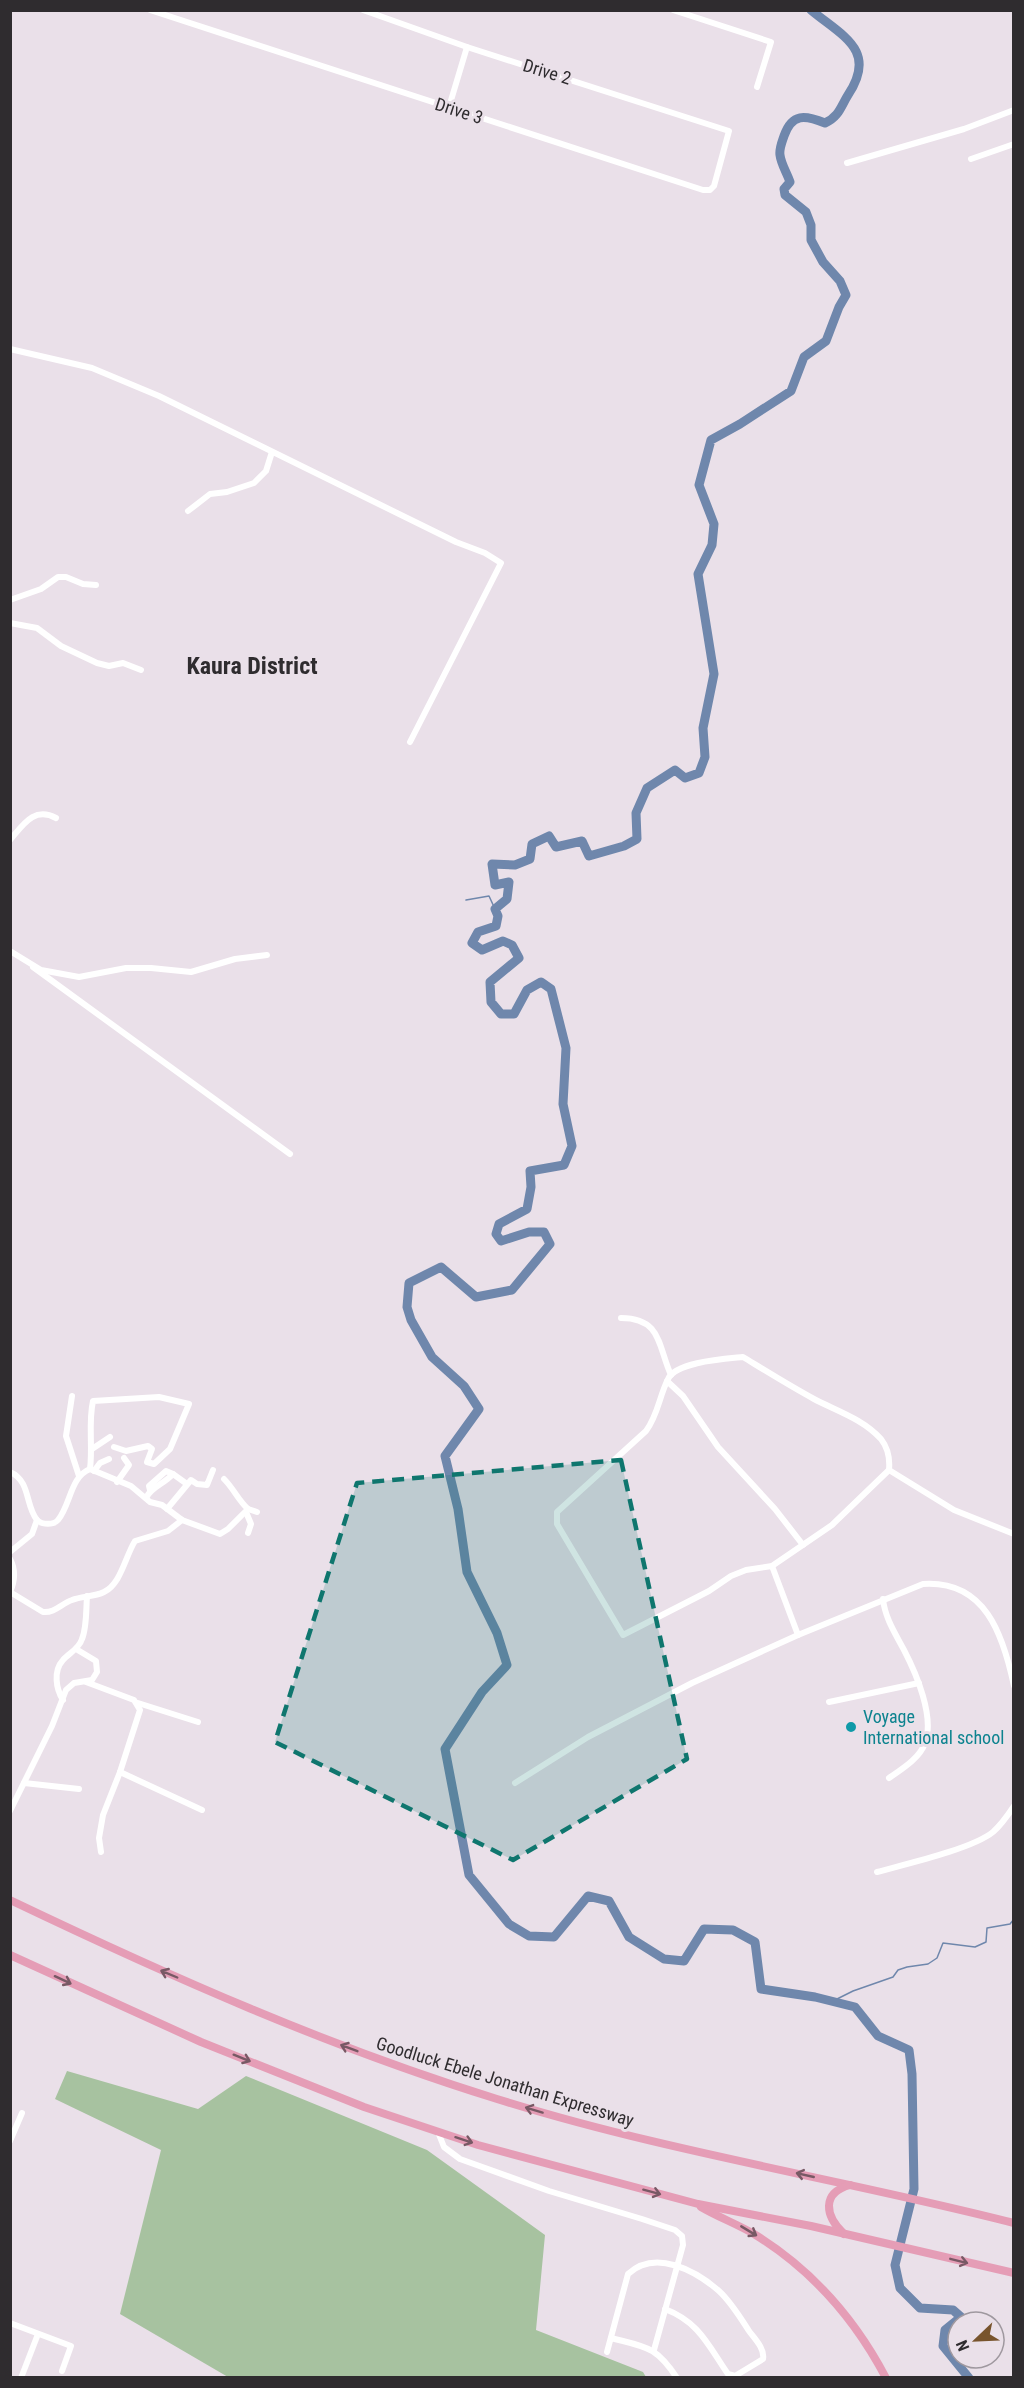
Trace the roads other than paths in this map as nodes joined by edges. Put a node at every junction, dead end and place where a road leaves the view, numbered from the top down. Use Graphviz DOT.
graph roads {
  1 [pos="150,10"];
  2 [pos="363,10"];
  3 [pos="673,10"];
  4 [pos="467,47"];
  5 [pos="756,87"];
  6 [pos="449,107"];
  7 [pos="1014,110"];
  8 [pos="730,133"];
  9 [pos="1014,144"];
  10 [pos="971,159"];
  11 [pos="847,163"];
  12 [pos="10,349"];
  13 [pos="272,452"];
  14 [pos="188,511"];
  15 [pos="96,585"];
  16 [pos="10,600"];
  17 [pos="10,623"];
  18 [pos="141,670"];
  19 [pos="410,742"];
  20 [pos="56,818"];
  21 [pos="10,840"];
  22 [pos="10,951"];
  23 [pos="267,955"];
  24 [pos="33,966"];
  25 [pos="290,1154"];
  26 [pos="621,1318"];
  27 [pos="669,1378"];
  28 [pos="72,1396"];
  29 [pos="110,1437"];
  30 [pos="114,1447"];
  31 [pos="92,1449"];
  32 [pos="124,1458"];
  33 [pos="109,1459"];
  34 [pos="92,1470"];
  35 [pos="213,1470"];
  36 [pos="889,1470"];
  37 [pos="10,1472"];
  38 [pos="79,1476"];
  39 [pos="224,1479"];
  40 [pos="117,1482"];
  41 [pos="187,1484"];
  42 [pos="146,1498"];
  43 [pos="167,1509"];
  44 [pos="247,1510"];
  45 [pos="257,1512"];
  46 [pos="37,1520"];
  47 [pos="182,1520"];
  48 [pos="248,1533"];
  49 [pos="1014,1534"];
  50 [pos="803,1545"];
  51 [pos="10,1552"];
  52 [pos="10,1559"];
  53 [pos="772,1566"];
  54 [pos="10,1592"];
  55 [pos="87,1596"];
  56 [pos="883,1599"];
  57 [pos="798,1635"];
  58 [pos="76,1649"];
  59 [pos="86,1682"];
  60 [pos="919,1683"];
  61 [pos="1014,1686"];
  62 [pos="63,1700"];
  63 [pos="829,1702"];
  64 [pos="137,1703"];
  65 [pos="198,1722"];
  66 [pos="120,1772"];
  67 [pos="889,1778"];
  68 [pos="24,1784"];
  69 [pos="515,1784"];
  70 [pos="79,1789"];
  71 [pos="1014,1806"];
  72 [pos="202,1810"];
  73 [pos="10,1812"];
  74 [pos="101,1852"];
  75 [pos="877,1872"];
  76 [pos="10,1900"];
  77 [pos="10,1955"];
  78 [pos="22,2113"];
  79 [pos="438,2132"];
  80 [pos="10,2141"];
  81 [pos="852,2185"];
  82 [pos="698,2204"];
  83 [pos="1014,2223"];
  84 [pos="845,2235"];
  85 [pos="676,2266"];
  86 [pos="1014,2273"];
  87 [pos="665,2309"];
  88 [pos="10,2323"];
  89 [pos="38,2334"];
  90 [pos="611,2338"];
  91 [pos="654,2349"];
  92 [pos="607,2352"];
  93 [pos="62,2371"];
  94 [pos="21,2378"];
  95 [pos="677,2378"];
  96 [pos="885,2378"];
  1 -- 6 [label="street, Drive 3"];
  2 -- 4 [label="street, Drive 2"];
  3 -- 5 [label="street"];
  4 -- 6 [label="street"];
  4 -- 8 [label="street, Drive 2"];
  6 -- 8 [label="street, Drive 3"];
  7 -- 11 [label="street"];
  9 -- 10 [label="street"];
  12 -- 13 [label="street"];
  13 -- 14 [label="street"];
  13 -- 19 [label="street"];
  15 -- 16 [label="street"];
  17 -- 18 [label="street"];
  20 -- 21 [label="street"];
  22 -- 24 [label="street"];
  23 -- 24 [label="street"];
  24 -- 25 [label="street"];
  26 -- 27 [label="street"];
  27 -- 36 [label="street"];
  27 -- 50 [label="street"];
  27 -- 53 [label="street"];
  28 -- 38 [label="street"];
  29 -- 31 [label="street"];
  30 -- 31 [label="street"];
  31 -- 34 [label="street"];
  32 -- 40 [label="street"];
  33 -- 34 [label="street"];
  34 -- 38 [label="street"];
  34 -- 40 [label="street"];
  35 -- 41 [label="street"];
  36 -- 49 [label="street"];
  36 -- 50 [label="street"];
  37 -- 46 [label="street"];
  38 -- 46 [label="street"];
  39 -- 44 [label="street"];
  40 -- 42 [label="street"];
  41 -- 42 [label="street"];
  41 -- 43 [label="street"];
  42 -- 43 [label="street"];
  43 -- 47 [label="street"];
  44 -- 45 [label="street"];
  44 -- 47 [label="street"];
  44 -- 48 [label="street"];
  46 -- 51 [label="street"];
  47 -- 55 [label="street"];
  50 -- 53 [label="street"];
  52 -- 54 [label="street"];
  53 -- 57 [label="street"];
  54 -- 55 [label="street"];
  55 -- 58 [label="street"];
  56 -- 57 [label="street"];
  56 -- 60 [label="street"];
  56 -- 61 [label="street"];
  57 -- 69 [label="street"];
  58 -- 59 [label="street"];
  58 -- 62 [label="street"];
  59 -- 62 [label="street"];
  59 -- 64 [label="street"];
  60 -- 63 [label="street"];
  60 -- 67 [label="street"];
  62 -- 68 [label="street"];
  64 -- 65 [label="street"];
  64 -- 66 [label="street"];
  66 -- 72 [label="street"];
  66 -- 74 [label="street"];
  68 -- 70 [label="street"];
  68 -- 73 [label="street"];
  71 -- 75 [label="street"];
  81 -- 76 [label="main road, Goodluck Ebele Jonathan Expressway, one-way"];
  77 -- 79 [label="main road, one-way"];
  78 -- 80 [label="street"];
  79 -- 82 [label="main road, one-way"];
  79 -- 85 [label="street"];
  81 -- 83 [label="main road, Goodluck Ebele Jonathan Expressway"];
  81 -- 84 [label="main road"];
  82 -- 84 [label="main road"];
  82 -- 96 [label="main road, one-way"];
  84 -- 86 [label="main road, one-way"];
  85 -- 87 [label="street"];
  85 -- 87 [label="street"];
  85 -- 90 [label="street"];
  87 -- 91 [label="street"];
  88 -- 89 [label="street"];
  89 -- 93 [label="street"];
  89 -- 94 [label="street"];
  90 -- 91 [label="street"];
  90 -- 92 [label="street"];
  91 -- 95 [label="street"];
}
